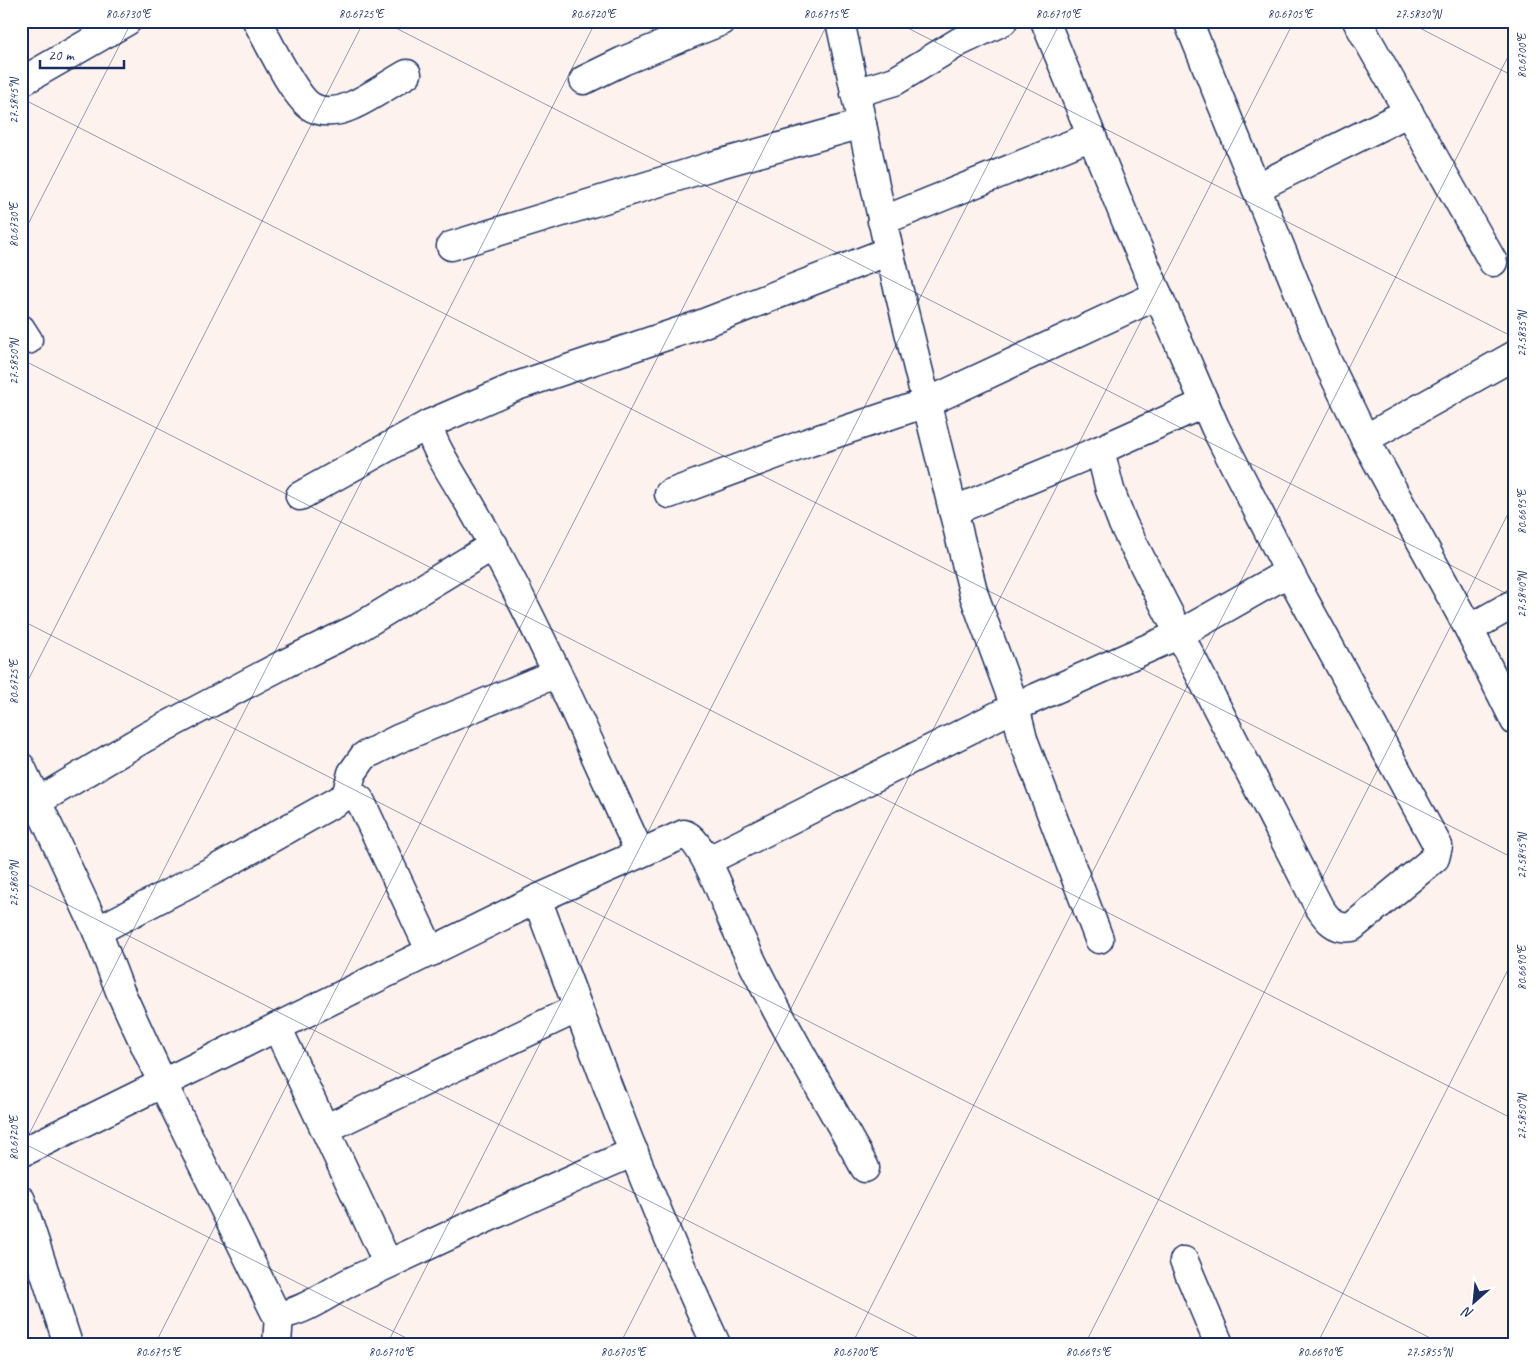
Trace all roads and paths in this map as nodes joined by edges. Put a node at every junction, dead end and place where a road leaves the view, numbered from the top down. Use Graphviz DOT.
graph roads {
  1 [pos="127,21"];
  2 [pos="257,21"];
  3 [pos="722,21"];
  4 [pos="840,21"];
  5 [pos="1003,21"];
  6 [pos="1045,21"];
  7 [pos="1188,21"];
  8 [pos="1357,21"];
  9 [pos="407,74"];
  10 [pos="584,80"];
  11 [pos="21,82"];
  12 [pos="856,93"];
  13 [pos="1408,112"];
  14 [pos="862,124"];
  15 [pos="1092,136"];
  16 [pos="1256,188"];
  17 [pos="882,220"];
  18 [pos="451,246"];
  19 [pos="888,251"];
  20 [pos="1493,262"];
  21 [pos="1158,295"];
  22 [pos="1515,355"];
  23 [pos="926,403"];
  24 [pos="1205,403"];
  25 [pos="429,424"];
  26 [pos="1365,439"];
  27 [pos="1100,450"];
  28 [pos="669,494"];
  29 [pos="300,496"];
  30 [pos="953,511"];
  31 [pos="494,545"];
  32 [pos="1289,572"];
  33 [pos="1515,603"];
  34 [pos="1468,629"];
  35 [pos="1180,634"];
  36 [pos="557,673"];
  37 [pos="1015,707"];
  38 [pos="1515,721"];
  39 [pos="21,767"];
  40 [pos="346,796"];
  41 [pos="38,801"];
  42 [pos="640,853"];
  43 [pos="706,861"];
  44 [pos="536,899"];
  45 [pos="98,931"];
  46 [pos="1100,939"];
  47 [pos="431,952"];
  48 [pos="578,1008"];
  49 [pos="277,1027"];
  50 [pos="162,1082"];
  51 [pos="325,1129"];
  52 [pos="634,1152"];
  53 [pos="21,1153"];
  54 [pos="866,1168"];
  55 [pos="21,1200"];
  56 [pos="1184,1260"];
  57 [pos="388,1264"];
  58 [pos="279,1315"];
  59 [pos="68,1344"];
  60 [pos="277,1344"];
  61 [pos="716,1344"];
  62 [pos="1219,1344"];
  1 -- 11 [label="street"];
  2 -- 9 [label="street"];
  3 -- 10 [label="street"];
  4 -- 12 [label="street"];
  5 -- 12 [label="street"];
  6 -- 15 [label="street"];
  7 -- 16 [label="street"];
  8 -- 13 [label="street"];
  12 -- 14 [label="street"];
  13 -- 16 [label="street"];
  13 -- 20 [label="street"];
  14 -- 17 [label="street"];
  14 -- 18 [label="street"];
  15 -- 17 [label="street"];
  15 -- 21 [label="street"];
  16 -- 26 [label="street"];
  17 -- 19 [label="street"];
  19 -- 23 [label="street"];
  19 -- 25 [label="street"];
  21 -- 23 [label="street"];
  21 -- 24 [label="street"];
  22 -- 26 [label="street"];
  23 -- 28 [label="street"];
  23 -- 30 [label="street"];
  24 -- 27 [label="street"];
  24 -- 32 [label="street"];
  25 -- 29 [label="street"];
  25 -- 31 [label="street"];
  26 -- 34 [label="street"];
  27 -- 30 [label="street"];
  27 -- 35 [label="street"];
  30 -- 37 [label="street"];
  31 -- 36 [label="street"];
  31 -- 41 [label="street"];
  32 -- 35 [label="street"];
  32 -- 35 [label="street"];
  33 -- 34 [label="street"];
  34 -- 38 [label="street"];
  35 -- 37 [label="street"];
  36 -- 40 [label="street"];
  36 -- 42 [label="street"];
  37 -- 43 [label="street"];
  37 -- 46 [label="street"];
  39 -- 41 [label="street"];
  40 -- 45 [label="street"];
  40 -- 47 [label="street"];
  41 -- 45 [label="street"];
  42 -- 43 [label="street"];
  42 -- 44 [label="street"];
  43 -- 54 [label="street"];
  44 -- 47 [label="street"];
  44 -- 48 [label="street"];
  45 -- 50 [label="street"];
  47 -- 49 [label="street"];
  48 -- 51 [label="street"];
  48 -- 52 [label="street"];
  49 -- 50 [label="street"];
  49 -- 51 [label="street"];
  50 -- 53 [label="street"];
  50 -- 58 [label="street"];
  51 -- 57 [label="street"];
  52 -- 57 [label="street"];
  52 -- 61 [label="street"];
  55 -- 59 [label="street"];
  56 -- 62 [label="street"];
  57 -- 58 [label="street"];
  58 -- 60 [label="street"];
}
